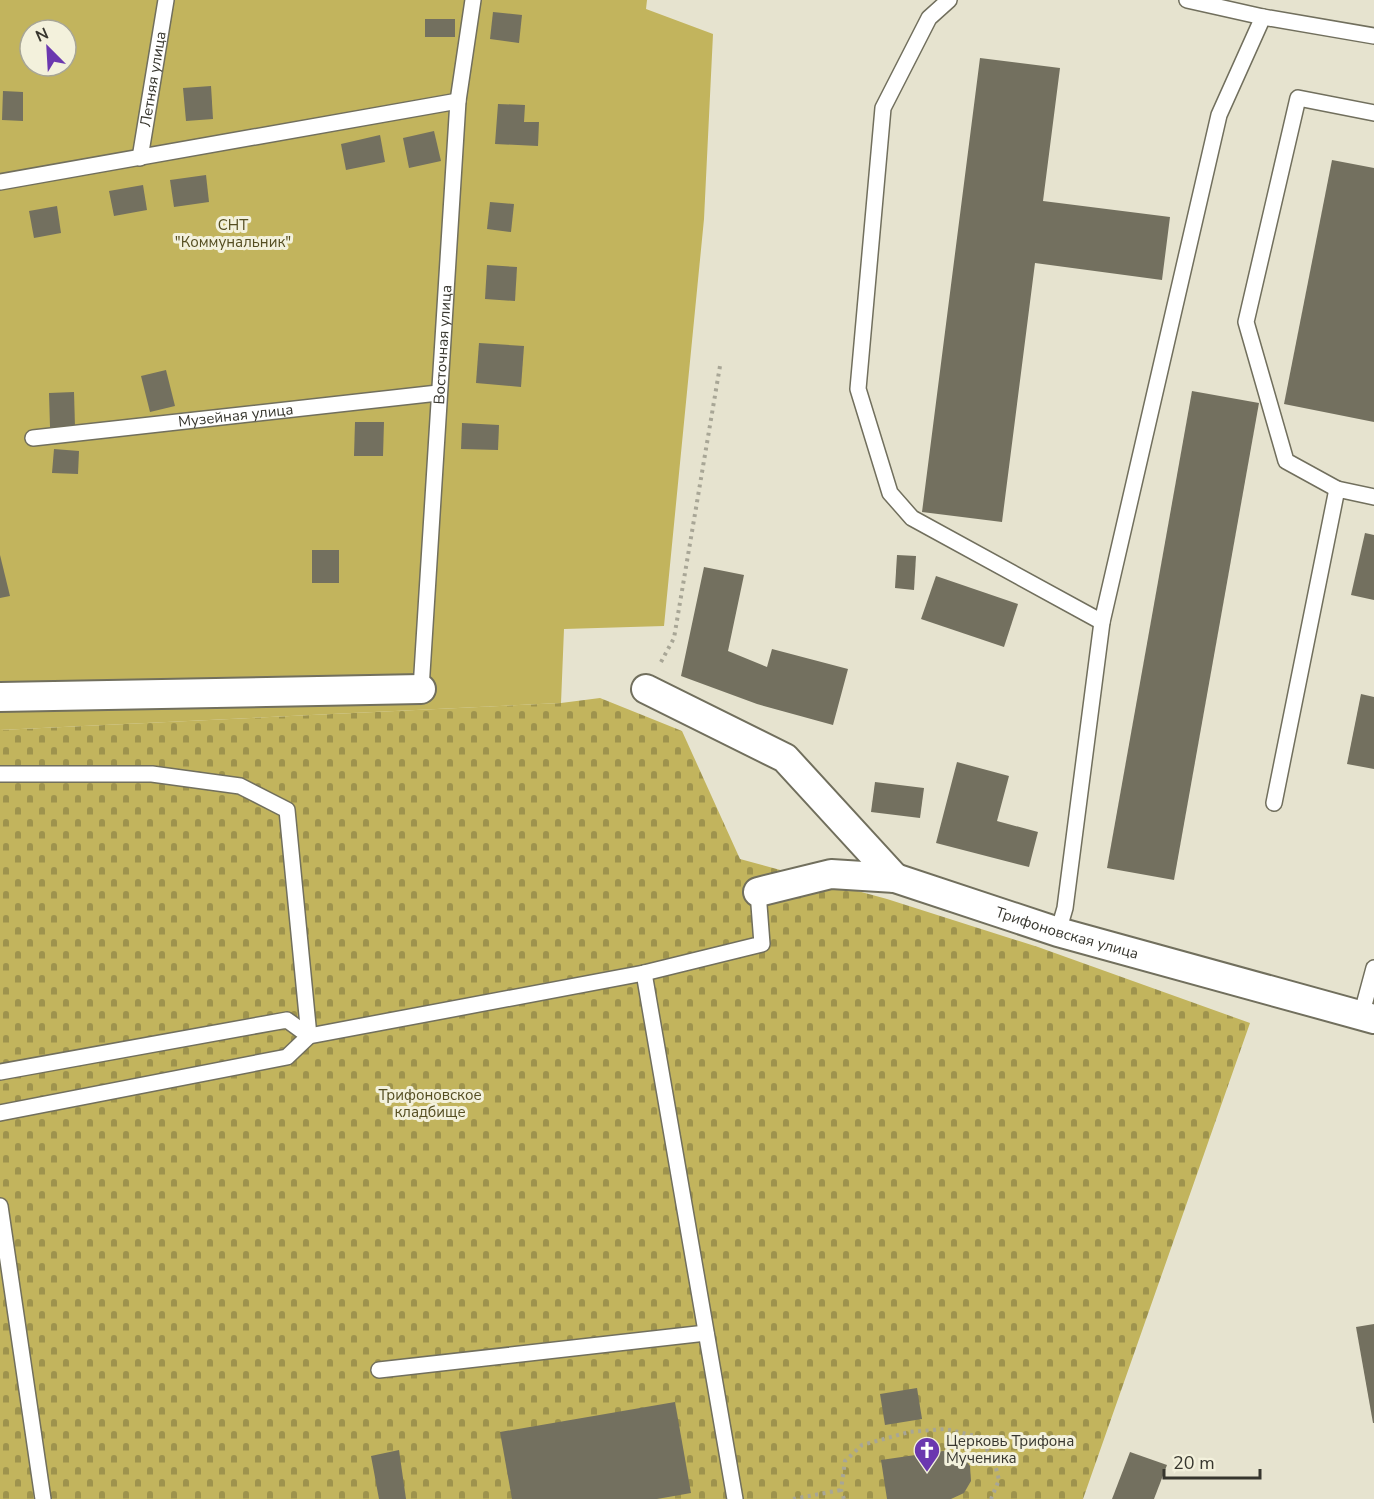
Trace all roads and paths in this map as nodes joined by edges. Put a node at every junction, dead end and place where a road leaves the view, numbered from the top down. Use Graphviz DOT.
graph roads {
  1 [pos="166,0"];
  2 [pos="473,0"];
  3 [pos="949,0"];
  4 [pos="1187,0"];
  5 [pos="1263,18"];
  6 [pos="1374,36"];
  7 [pos="458,101"];
  8 [pos="1374,113"];
  9 [pos="140,158"];
  10 [pos="0,182"];
  11 [pos="720,366"];
  12 [pos="438,393"];
  13 [pos="33,438"];
  14 [pos="1336,489"];
  15 [pos="1374,497"];
  16 [pos="1102,622"];
  17 [pos="421,689"];
  18 [pos="646,690"];
  19 [pos="0,696"];
  20 [pos="0,774"];
  21 [pos="1274,803"];
  22 [pos="895,878"];
  23 [pos="758,892"];
  24 [pos="1058,932"];
  25 [pos="1374,968"];
  26 [pos="644,973"];
  27 [pos="1367,1018"];
  28 [pos="309,1036"];
  29 [pos="0,1072"];
  30 [pos="0,1113"];
  31 [pos="0,1206"];
  32 [pos="706,1333"];
  33 [pos="379,1370"];
  34 [pos="841,1490"];
  35 [pos="43,1499"];
  36 [pos="735,1499"];
  37 [pos="793,1499"];
  38 [pos="844,1499"];
  39 [pos="991,1499"];
  1 -- 9 [label="lane, Летняя улица"];
  2 -- 7 [label="lane, Восточная улица"];
  3 -- 16 [label="lane"];
  4 -- 5 [label="lane"];
  5 -- 6 [label="lane"];
  5 -- 16 [label="lane"];
  7 -- 9 [label="lane"];
  7 -- 12 [label="lane, Восточная улица"];
  8 -- 14 [label="lane"];
  9 -- 10 [label="lane"];
  11 -- 18 [label="path"];
  12 -- 13 [label="lane, Музейная улица"];
  12 -- 17 [label="lane, Восточная улица"];
  14 -- 15 [label="lane"];
  14 -- 21 [label="lane"];
  16 -- 24 [label="lane"];
  17 -- 19 [label="street"];
  18 -- 22 [label="street"];
  20 -- 28 [label="lane"];
  22 -- 23 [label="street, Трифоновская улица"];
  22 -- 24 [label="street, Трифоновская улица"];
  23 -- 26 [label="lane"];
  24 -- 27 [label="street, Трифоновская улица"];
  25 -- 27 [label="lane"];
  26 -- 28 [label="lane"];
  26 -- 32 [label="lane"];
  28 -- 29 [label="lane"];
  28 -- 30 [label="lane"];
  31 -- 35 [label="lane"];
  32 -- 33 [label="lane"];
  32 -- 36 [label="lane"];
  34 -- 37 [label="path"];
  34 -- 38 [label="path"];
  34 -- 39 [label="path"];
}
